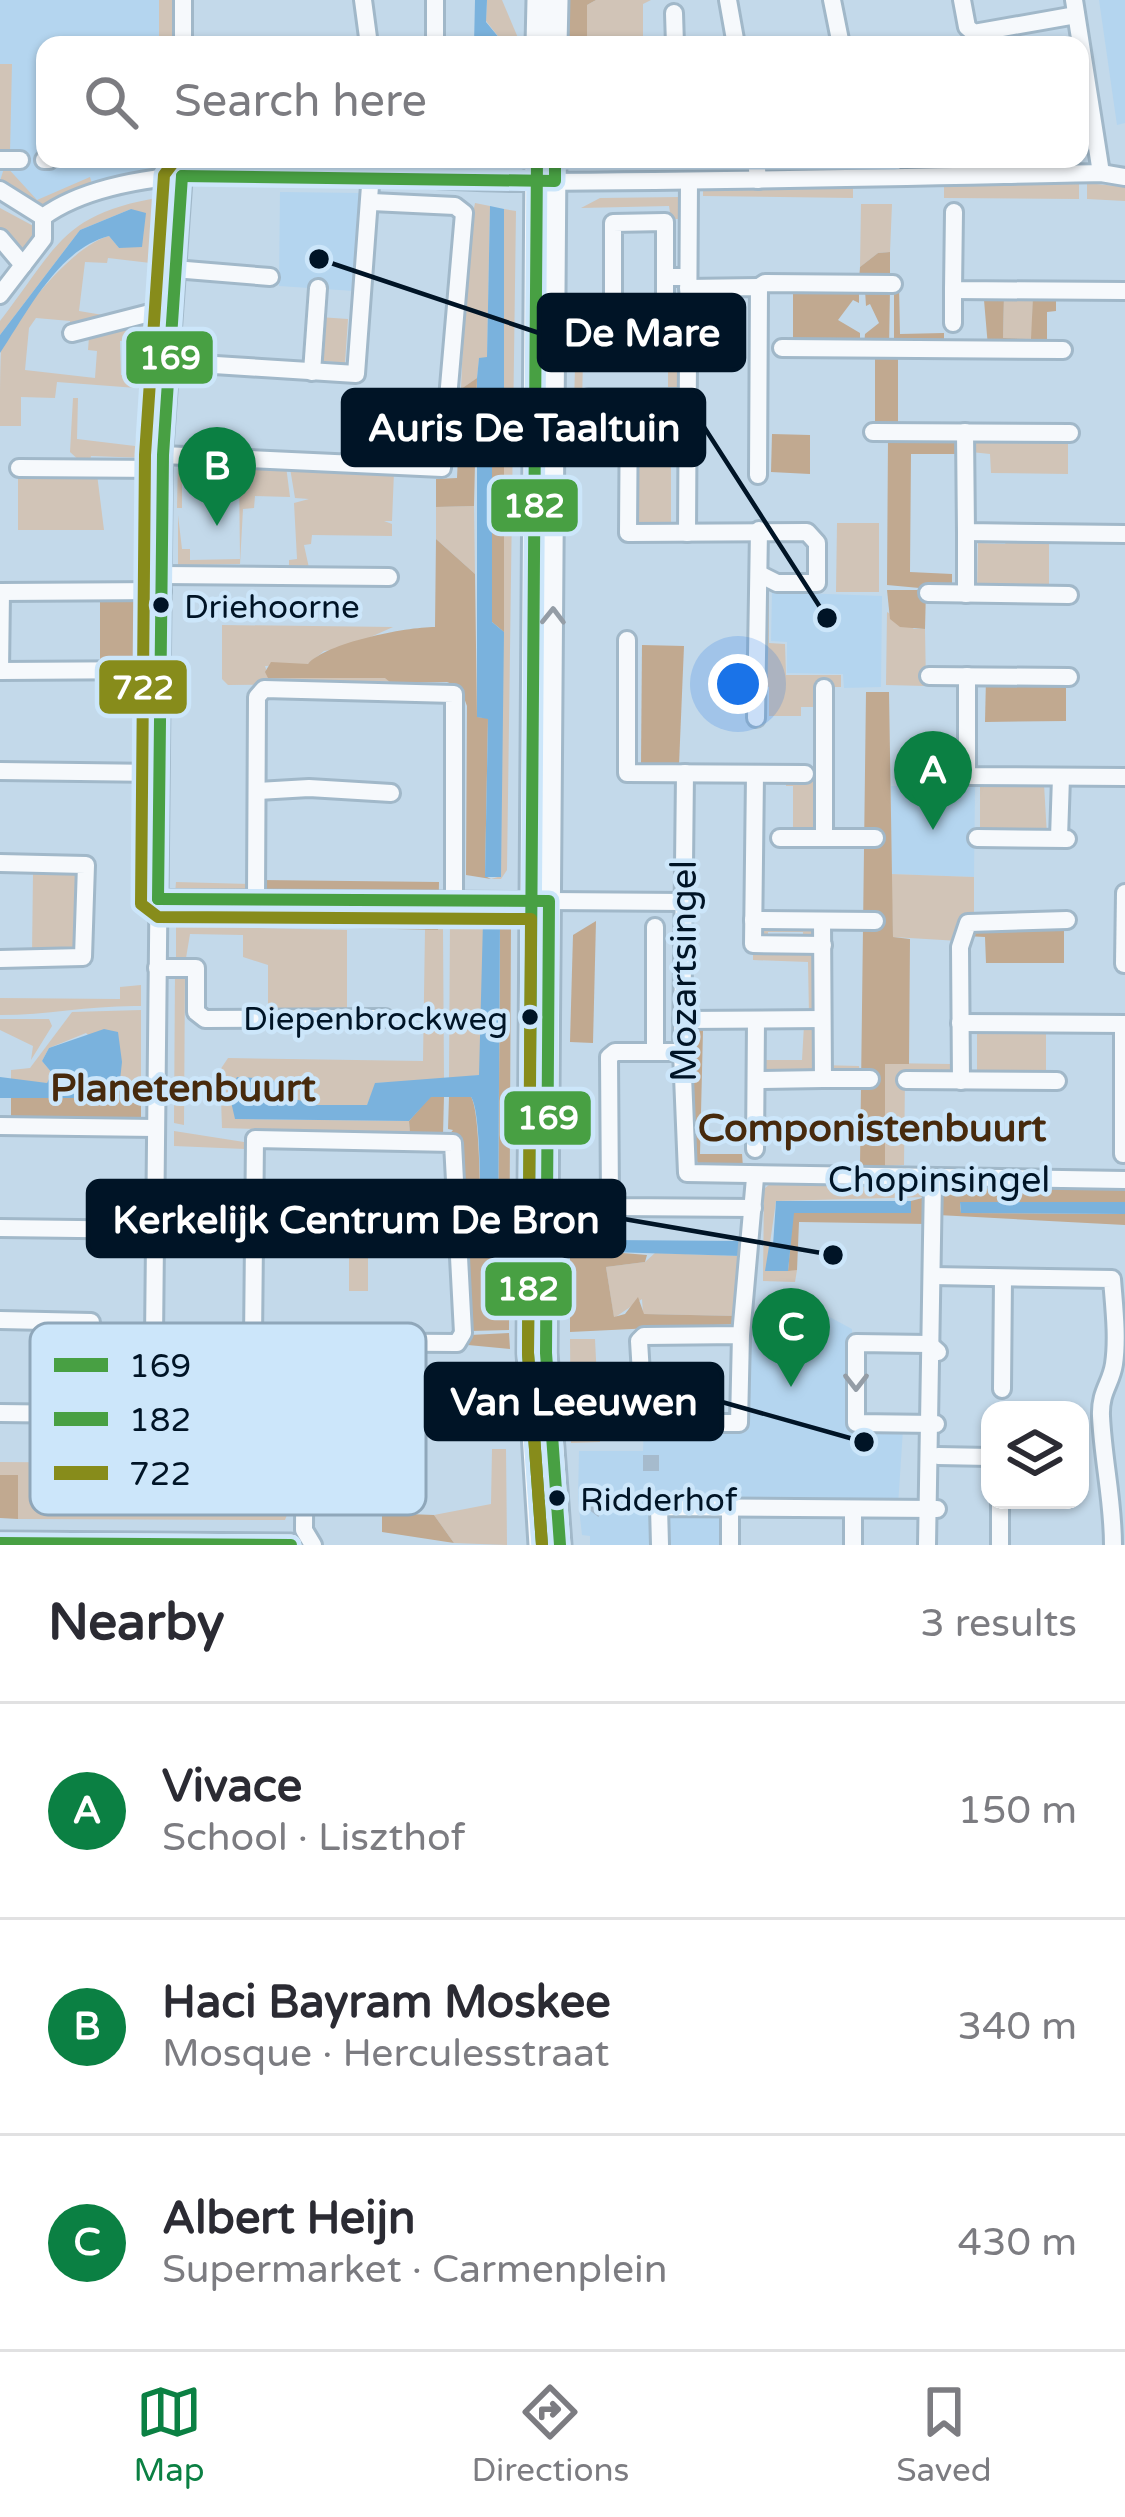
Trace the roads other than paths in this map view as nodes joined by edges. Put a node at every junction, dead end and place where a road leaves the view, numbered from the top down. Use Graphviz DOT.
graph roads {
  1 [pos="183,0"];
  2 [pos="363,0"];
  3 [pos="435,0"];
  4 [pos="538,0"];
  5 [pos="557,0"];
  6 [pos="728,0"];
  7 [pos="832,0"];
  8 [pos="962,0"];
  9 [pos="1075,7"];
  10 [pos="674,14"];
  11 [pos="184,36"];
  12 [pos="368,36"];
  13 [pos="435,36"];
  14 [pos="537,36"];
  15 [pos="556,36"];
  16 [pos="675,36"];
  17 [pos="734,36"];
  18 [pos="839,36"];
  19 [pos="1089,96"];
  20 [pos="0,160"];
  21 [pos="20,160"];
  22 [pos="183,168"];
  23 [pos="372,168"];
  24 [pos="757,168"];
  25 [pos="546,170"];
  26 [pos="1101,173"];
  27 [pos="1125,177"];
  28 [pos="758,180"];
  29 [pos="689,181"];
  30 [pos="0,190"];
  31 [pos="372,202"];
  32 [pos="954,212"];
  33 [pos="36,214"];
  34 [pos="0,238"];
  35 [pos="23,265"];
  36 [pos="174,269"];
  37 [pos="270,277"];
  38 [pos="665,277"];
  39 [pos="688,283"];
  40 [pos="893,284"];
  41 [pos="759,287"];
  42 [pos="318,288"];
  43 [pos="953,290"];
  44 [pos="1125,291"];
  45 [pos="0,295"];
  46 [pos="150,313"];
  47 [pos="953,323"];
  48 [pos="72,332"];
  49 [pos="782,348"];
  50 [pos="1063,350"];
  51 [pos="168,362"];
  52 [pos="312,372"];
  53 [pos="589,398"];
  54 [pos="629,398"];
  55 [pos="687,398"];
  56 [pos="879,431"];
  57 [pos="965,432"];
  58 [pos="1070,433"];
  59 [pos="163,462"];
  60 [pos="19,468"];
  61 [pos="758,475"];
  62 [pos="759,530"];
  63 [pos="966,532"];
  64 [pos="686,533"];
  65 [pos="1125,534"];
  66 [pos="759,574"];
  67 [pos="389,577"];
  68 [pos="162,583"];
  69 [pos="1,592"];
  70 [pos="928,593"];
  71 [pos="966,594"];
  72 [pos="1069,595"];
  73 [pos="627,640"];
  74 [pos="160,670"];
  75 [pos="0,671"];
  76 [pos="928,676"];
  77 [pos="967,676"];
  78 [pos="1070,677"];
  79 [pos="824,688"];
  80 [pos="756,718"];
  81 [pos="0,772"];
  82 [pos="159,772"];
  83 [pos="685,773"];
  84 [pos="755,774"];
  85 [pos="805,774"];
  86 [pos="1061,777"];
  87 [pos="1125,777"];
  88 [pos="258,791"];
  89 [pos="391,793"];
  90 [pos="780,838"];
  91 [pos="824,838"];
  92 [pos="875,838"];
  93 [pos="977,838"];
  94 [pos="0,863"];
  95 [pos="1125,893"];
  96 [pos="158,898"];
  97 [pos="256,899"];
  98 [pos="454,901"];
  99 [pos="540,901"];
  100 [pos="683,902"];
  101 [pos="753,920"];
  102 [pos="1066,920"];
  103 [pos="822,921"];
  104 [pos="875,921"];
  105 [pos="656,927"];
  106 [pos="823,945"];
  107 [pos="0,959"];
  108 [pos="1124,964"];
  109 [pos="157,968"];
  110 [pos="385,1018"];
  111 [pos="823,1019"];
  112 [pos="682,1020"];
  113 [pos="756,1020"];
  114 [pos="960,1023"];
  115 [pos="1124,1024"];
  116 [pos="655,1052"];
  117 [pos="682,1052"];
  118 [pos="823,1079"];
  119 [pos="870,1079"];
  120 [pos="756,1080"];
  121 [pos="906,1080"];
  122 [pos="961,1081"];
  123 [pos="1057,1081"];
  124 [pos="0,1126"];
  125 [pos="155,1128"];
  126 [pos="754,1149"];
  127 [pos="1123,1154"];
  128 [pos="754,1178"];
  129 [pos="933,1179"];
  130 [pos="1124,1180"];
  131 [pos="753,1208"];
  132 [pos="0,1228"];
  133 [pos="155,1230"];
  134 [pos="253,1242"];
  135 [pos="391,1242"];
  136 [pos="932,1276"];
  137 [pos="1003,1278"];
  138 [pos="0,1320"];
  139 [pos="91,1322"];
  140 [pos="154,1323"];
  141 [pos="253,1323"];
  142 [pos="741,1335"];
  143 [pos="426,1343"];
  144 [pos="934,1348"];
  145 [pos="1002,1389"];
  146 [pos="0,1413"];
  147 [pos="30,1413"];
  148 [pos="934,1424"];
  149 [pos="938,1456"];
  150 [pos="981,1457"];
  151 [pos="730,1508"];
  152 [pos="853,1509"];
  153 [pos="933,1509"];
  154 [pos="1000,1509"];
  155 [pos="304,1515"];
  156 [pos="0,1543"];
  157 [pos="291,1545"];
  158 [pos="313,1545"];
  159 [pos="540,1545"];
  160 [pos="560,1545"];
  161 [pos="660,1545"];
  162 [pos="730,1545"];
  163 [pos="853,1545"];
  164 [pos="927,1545"];
  165 [pos="937,1545"];
  166 [pos="1000,1545"];
  167 [pos="1113,1545"];
  1 -- 11 [label="street"];
  2 -- 12 [label="street"];
  3 -- 13 [label="street"];
  4 -- 14 [label="main road"];
  5 -- 15 [label="main road"];
  6 -- 17 [label="street"];
  7 -- 18 [label="street"];
  8 -- 9 [label="street"];
  10 -- 16 [label="street"];
  19 -- 26 [label="street"];
  20 -- 21 [label="street"];
  22 -- 23 [label="street"];
  22 -- 33 [label="street"];
  22 -- 36 [label="street"];
  23 -- 25 [label="street"];
  23 -- 31 [label="street"];
  24 -- 28 [label="street"];
  25 -- 29 [label="street"];
  25 -- 99 [label="main road"];
  26 -- 27 [label="street"];
  26 -- 28 [label="street"];
  28 -- 29 [label="street"];
  29 -- 39 [label="street"];
  30 -- 33 [label="street"];
  31 -- 52 [label="street"];
  31 -- 59 [label="street"];
  32 -- 43 [label="street"];
  33 -- 35 [label="street"];
  34 -- 35 [label="street"];
  35 -- 45 [label="street"];
  36 -- 37 [label="street"];
  36 -- 51 [label="street"];
  38 -- 38 [label="street"];
  38 -- 39 [label="street"];
  39 -- 41 [label="street"];
  39 -- 55 [label="street"];
  40 -- 41 [label="street"];
  41 -- 61 [label="street"];
  42 -- 52 [label="street"];
  43 -- 44 [label="street"];
  43 -- 47 [label="street"];
  46 -- 48 [label="street"];
  49 -- 50 [label="street"];
  51 -- 52 [label="street"];
  51 -- 59 [label="street"];
  53 -- 54 [label="street"];
  54 -- 55 [label="street"];
  54 -- 64 [label="street"];
  55 -- 64 [label="street"];
  56 -- 57 [label="street"];
  57 -- 58 [label="street"];
  57 -- 63 [label="street"];
  59 -- 60 [label="street"];
  59 -- 68 [label="street"];
  62 -- 64 [label="street"];
  62 -- 66 [label="street"];
  62 -- 66 [label="street"];
  63 -- 65 [label="street"];
  63 -- 71 [label="street"];
  66 -- 80 [label="street"];
  67 -- 68 [label="street"];
  68 -- 69 [label="street"];
  68 -- 74 [label="street"];
  69 -- 75 [label="street"];
  70 -- 71 [label="street"];
  71 -- 72 [label="street"];
  73 -- 83 [label="street"];
  74 -- 75 [label="street"];
  74 -- 82 [label="street"];
  76 -- 77 [label="street"];
  77 -- 78 [label="street"];
  77 -- 86 [label="street"];
  79 -- 91 [label="street"];
  81 -- 82 [label="street"];
  82 -- 96 [label="street"];
  83 -- 84 [label="street"];
  83 -- 100 [label="street, Mozartsingel"];
  84 -- 85 [label="street"];
  84 -- 101 [label="street"];
  86 -- 87 [label="street"];
  86 -- 93 [label="street"];
  88 -- 89 [label="street"];
  88 -- 97 [label="street"];
  88 -- 98 [label="street"];
  90 -- 91 [label="street"];
  91 -- 92 [label="street"];
  94 -- 107 [label="street"];
  95 -- 108 [label="street"];
  96 -- 97 [label="street"];
  96 -- 109 [label="street"];
  97 -- 98 [label="street"];
  98 -- 99 [label="street"];
  99 -- 100 [label="street"];
  99 -- 159 [label="main road"];
  99 -- 160 [label="main road"];
  100 -- 112 [label="street, Mozartsingel"];
  101 -- 103 [label="street"];
  101 -- 106 [label="street"];
  102 -- 114 [label="street"];
  103 -- 104 [label="street"];
  103 -- 106 [label="street"];
  105 -- 116 [label="street"];
  106 -- 111 [label="street"];
  109 -- 110 [label="street"];
  109 -- 125 [label="street"];
  111 -- 113 [label="street"];
  111 -- 118 [label="street"];
  112 -- 113 [label="street"];
  112 -- 117 [label="street, Mozartsingel"];
  113 -- 120 [label="street"];
  114 -- 115 [label="street"];
  114 -- 122 [label="street"];
  115 -- 127 [label="street"];
  116 -- 117 [label="street"];
  116 -- 131 [label="street"];
  117 -- 128 [label="street, Mozartsingel"];
  118 -- 119 [label="street"];
  118 -- 120 [label="street"];
  120 -- 126 [label="street"];
  121 -- 122 [label="street"];
  122 -- 123 [label="street"];
  124 -- 125 [label="street"];
  125 -- 133 [label="street"];
  128 -- 129 [label="street, Chopinsingel"];
  128 -- 131 [label="street"];
  129 -- 130 [label="street, Chopinsingel"];
  129 -- 136 [label="street"];
  131 -- 142 [label="street"];
  132 -- 133 [label="street"];
  133 -- 140 [label="street"];
  134 -- 135 [label="street"];
  134 -- 141 [label="street"];
  134 -- 143 [label="street"];
  136 -- 137 [label="street"];
  136 -- 144 [label="street"];
  137 -- 145 [label="street"];
  137 -- 167 [label="street"];
  138 -- 139 [label="street"];
  142 -- 142 [label="street"];
  144 -- 148 [label="street"];
  144 -- 148 [label="street, one-way"];
  146 -- 147 [label="street"];
  148 -- 149 [label="street"];
  148 -- 153 [label="street"];
  149 -- 150 [label="street"];
  149 -- 153 [label="street"];
  151 -- 152 [label="street"];
  151 -- 161 [label="street"];
  151 -- 162 [label="street"];
  152 -- 153 [label="street"];
  152 -- 163 [label="street"];
  153 -- 164 [label="street"];
  153 -- 165 [label="street"];
  154 -- 166 [label="street"];
  155 -- 158 [label="street"];
  156 -- 157 [label="main road"];
}
